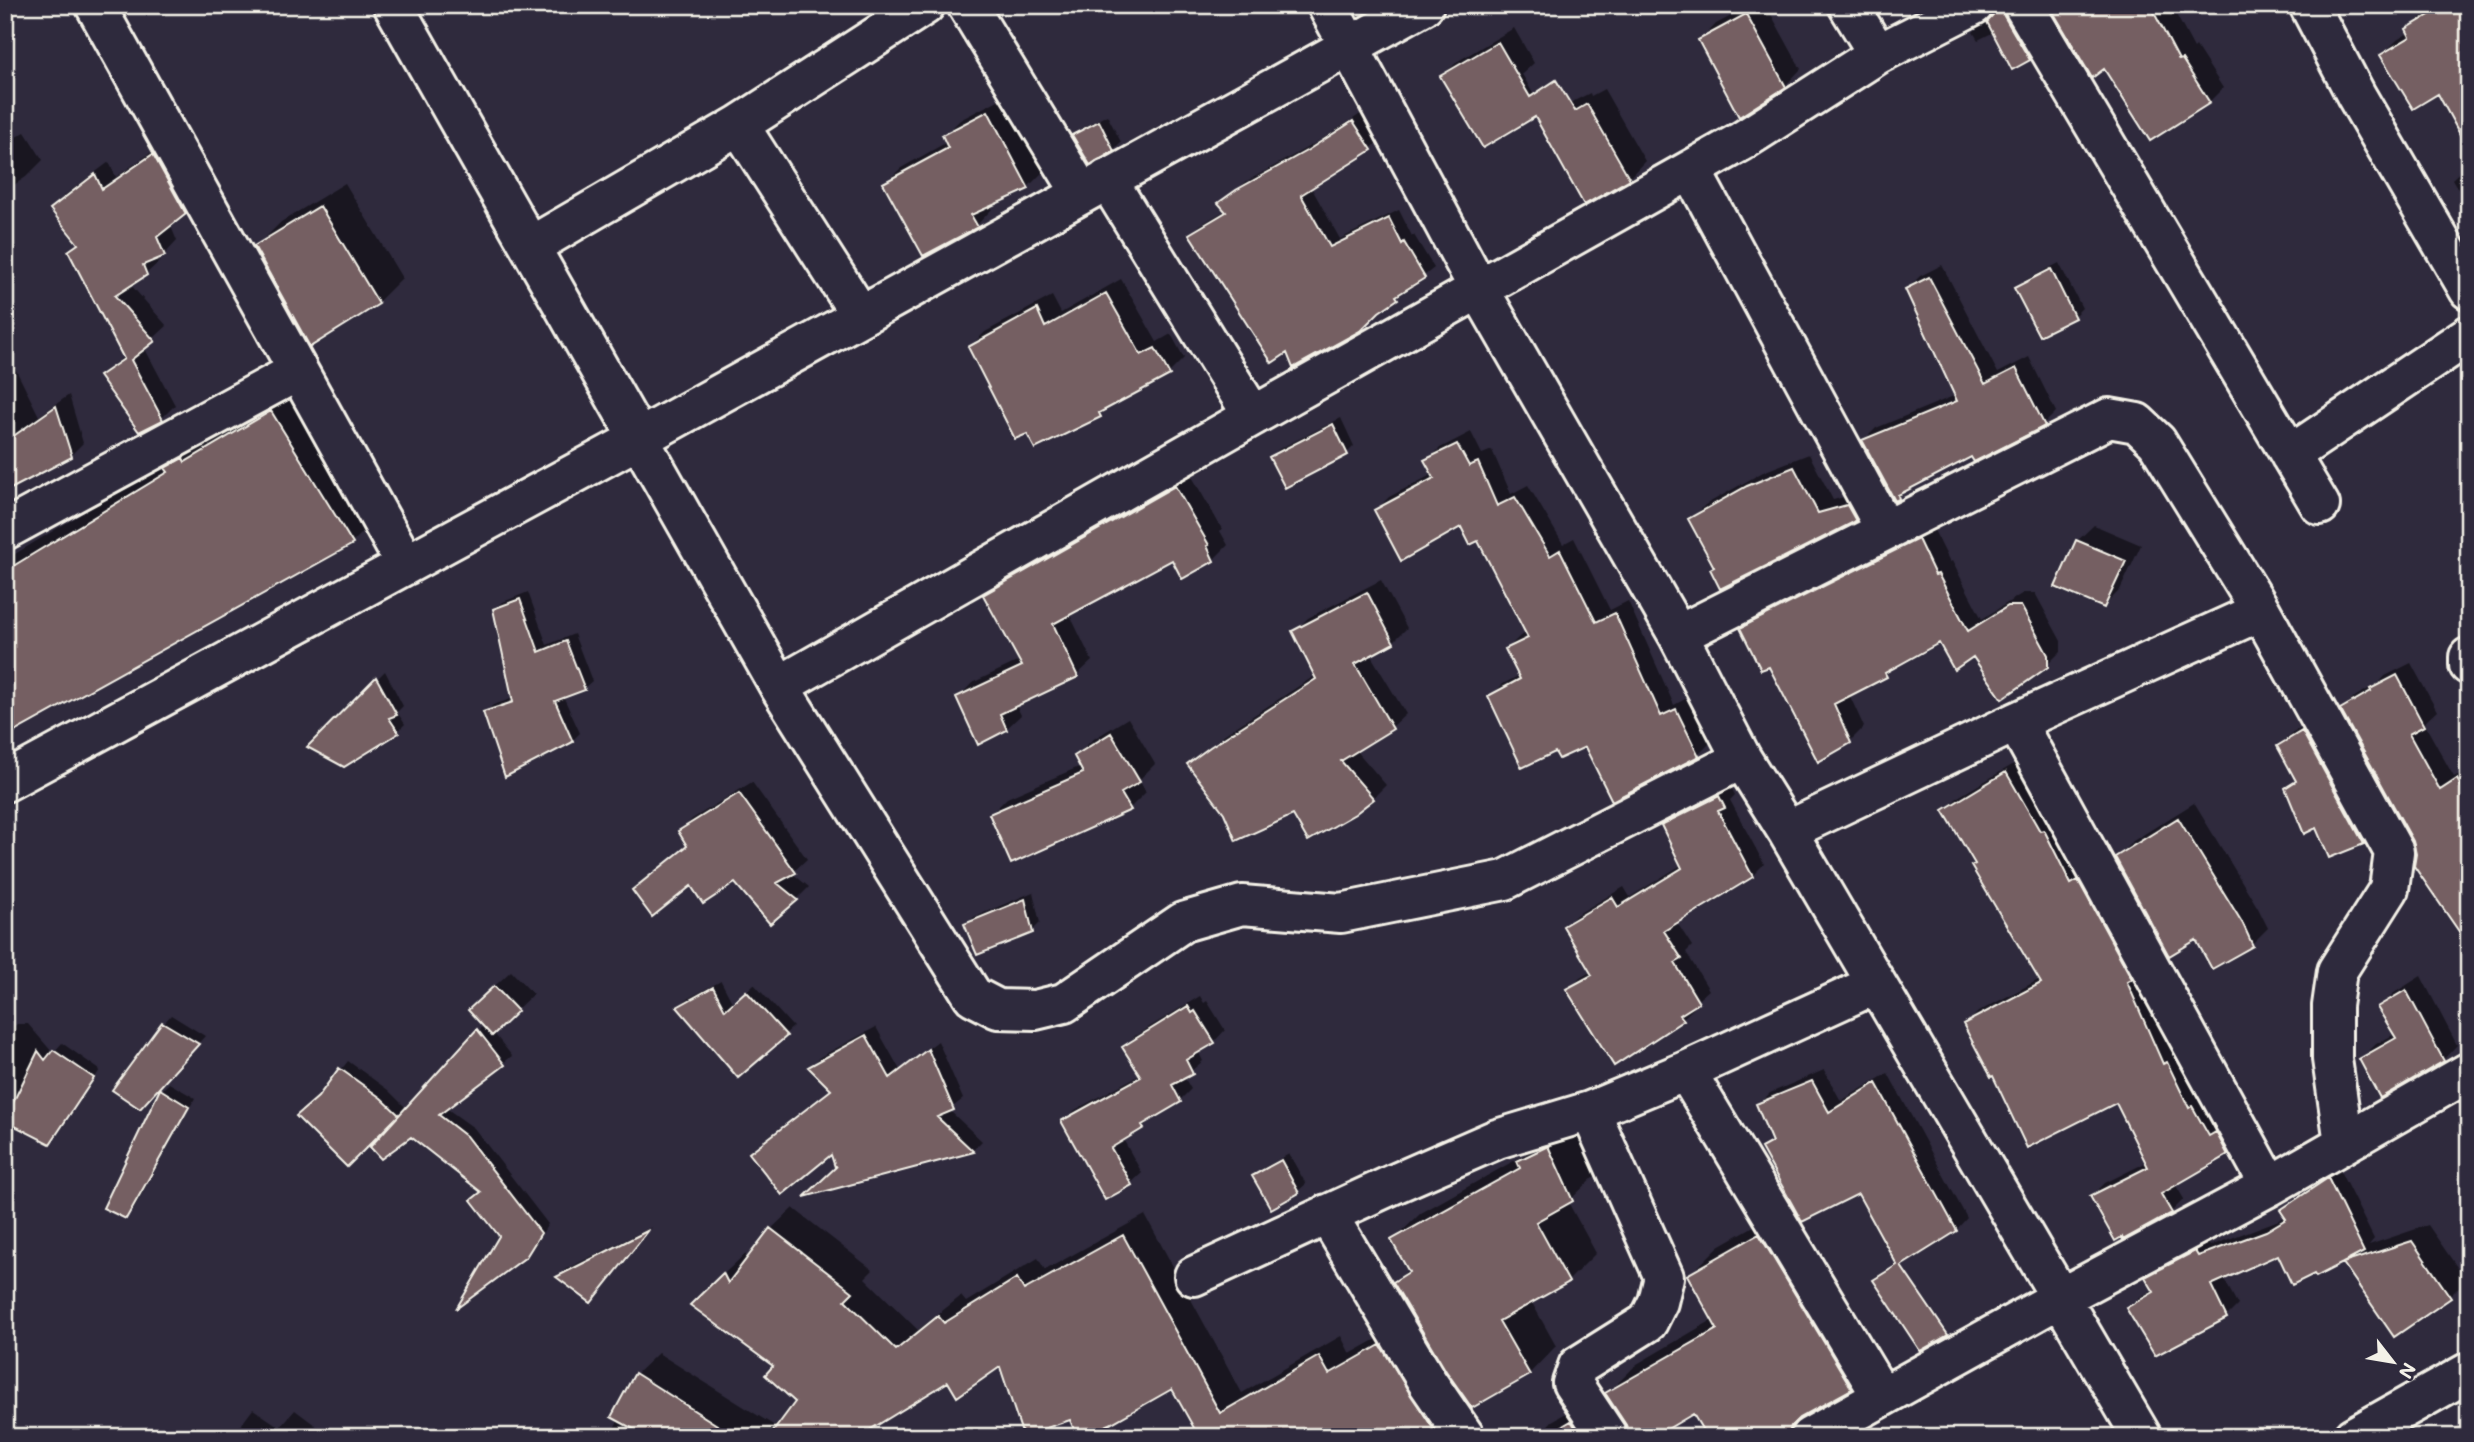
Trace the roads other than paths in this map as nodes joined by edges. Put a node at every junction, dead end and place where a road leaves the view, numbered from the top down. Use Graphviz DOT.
graph roads {
  1 [pos="95,5"];
  2 [pos="393,5"];
  3 [pos="925,5"];
  4 [pos="967,5"];
  5 [pos="1327,5"];
  6 [pos="1424,5"];
  7 [pos="1848,5"];
  8 [pos="1975,5"];
  9 [pos="2023,5"];
  10 [pos="2309,5"];
  11 [pos="1349,46"];
  12 [pos="1878,54"];
  13 [pos="739,125"];
  14 [pos="1691,170"];
  15 [pos="1094,186"];
  16 [pos="531,246"];
  17 [pos="1479,289"];
  18 [pos="2469,290"];
  19 [pos="861,316"];
  20 [pos="2469,335"];
  21 [pos="298,371"];
  22 [pos="1253,416"];
  23 [pos="640,438"];
  24 [pos="2290,455"];
  25 [pos="2320,505"];
  26 [pos="1885,529"];
  27 [pos="5,530"];
  28 [pos="406,565"];
  29 [pos="2261,611"];
  30 [pos="1678,635"];
  31 [pos="2469,657"];
  32 [pos="2469,665"];
  33 [pos="779,686"];
  34 [pos="2016,722"];
  35 [pos="1741,759"];
  36 [pos="5,782"];
  37 [pos="1787,831"];
  38 [pos="1876,984"];
  39 [pos="1686,1071"];
  40 [pos="2469,1072"];
  41 [pos="1590,1111"];
  42 [pos="2344,1143"];
  43 [pos="2270,1186"];
  44 [pos="1327,1214"];
  45 [pos="1194,1276"];
  46 [pos="2060,1298"];
  47 [pos="2469,1372"];
  48 [pos="1882,1396"];
  49 [pos="1465,1437"];
  50 [pos="1608,1437"];
  51 [pos="1810,1437"];
  52 [pos="2142,1437"];
  53 [pos="2353,1437"];
  1 -- 21 [label="street"];
  2 -- 16 [label="street"];
  3 -- 13 [label="street"];
  4 -- 15 [label="street"];
  5 -- 11 [label="street"];
  6 -- 11 [label="street"];
  7 -- 12 [label="street"];
  8 -- 12 [label="street"];
  9 -- 24 [label="street"];
  10 -- 18 [label="street"];
  11 -- 15 [label="street"];
  11 -- 17 [label="street"];
  12 -- 14 [label="street"];
  13 -- 16 [label="street"];
  13 -- 19 [label="street"];
  14 -- 17 [label="street"];
  14 -- 26 [label="street"];
  15 -- 19 [label="street"];
  15 -- 22 [label="street"];
  16 -- 23 [label="street"];
  17 -- 22 [label="street"];
  17 -- 30 [label="street"];
  19 -- 23 [label="street"];
  20 -- 24 [label="street"];
  21 -- 27 [label="street"];
  21 -- 28 [label="street"];
  22 -- 33 [label="street"];
  23 -- 28 [label="street"];
  23 -- 33 [label="street"];
  24 -- 25 [label="street"];
  26 -- 29 [label="street"];
  26 -- 30 [label="street"];
  28 -- 36 [label="street"];
  29 -- 34 [label="street"];
  29 -- 42 [label="street"];
  30 -- 35 [label="street"];
  31 -- 32 [label="street"];
  33 -- 35 [label="street"];
  34 -- 37 [label="street"];
  34 -- 43 [label="street"];
  35 -- 37 [label="street"];
  37 -- 38 [label="street"];
  38 -- 39 [label="street"];
  38 -- 46 [label="street"];
  39 -- 41 [label="street"];
  39 -- 48 [label="street"];
  40 -- 42 [label="street"];
  41 -- 44 [label="street"];
  41 -- 50 [label="street"];
  42 -- 43 [label="street"];
  43 -- 46 [label="street"];
  44 -- 45 [label="street"];
  44 -- 49 [label="street"];
  46 -- 48 [label="street"];
  46 -- 52 [label="street"];
  47 -- 53 [label="street"];
  48 -- 51 [label="street"];
}
